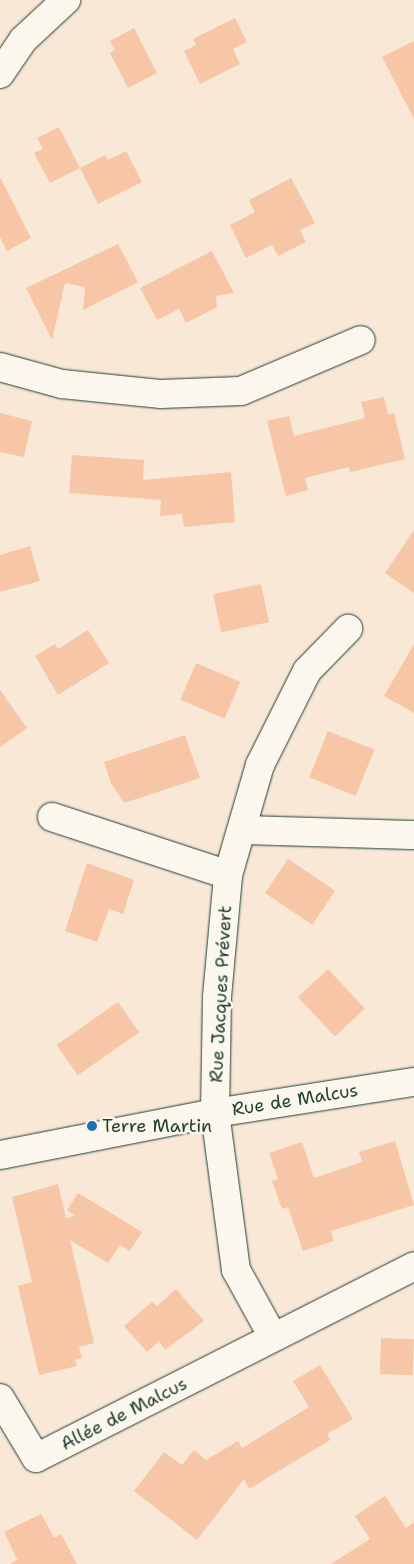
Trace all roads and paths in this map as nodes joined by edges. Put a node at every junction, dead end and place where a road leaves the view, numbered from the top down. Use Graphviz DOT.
graph roads {
  1 [pos="66,0"];
  2 [pos="0,74"];
  3 [pos="361,340"];
  4 [pos="0,367"];
  5 [pos="348,629"];
  6 [pos="52,817"];
  7 [pos="242,830"];
  8 [pos="414,836"];
  9 [pos="228,875"];
  10 [pos="414,1082"];
  11 [pos="215,1113"];
  12 [pos="0,1155"];
  13 [pos="414,1266"];
  14 [pos="274,1337"];
  15 [pos="0,1398"];
  1 -- 2 [label="street"];
  3 -- 4 [label="street"];
  5 -- 7 [label="street, Rue Jacques Prévert"];
  6 -- 9 [label="street"];
  7 -- 8 [label="street"];
  7 -- 9 [label="street, Rue Jacques Prévert"];
  9 -- 11 [label="street, Rue Jacques Prévert"];
  10 -- 11 [label="street, Rue de Malcus"];
  11 -- 12 [label="street, Rue de Malcus"];
  11 -- 14 [label="street"];
  13 -- 14 [label="street, Allée de Malcus"];
  14 -- 15 [label="street, Allée de Malcus"];
}
